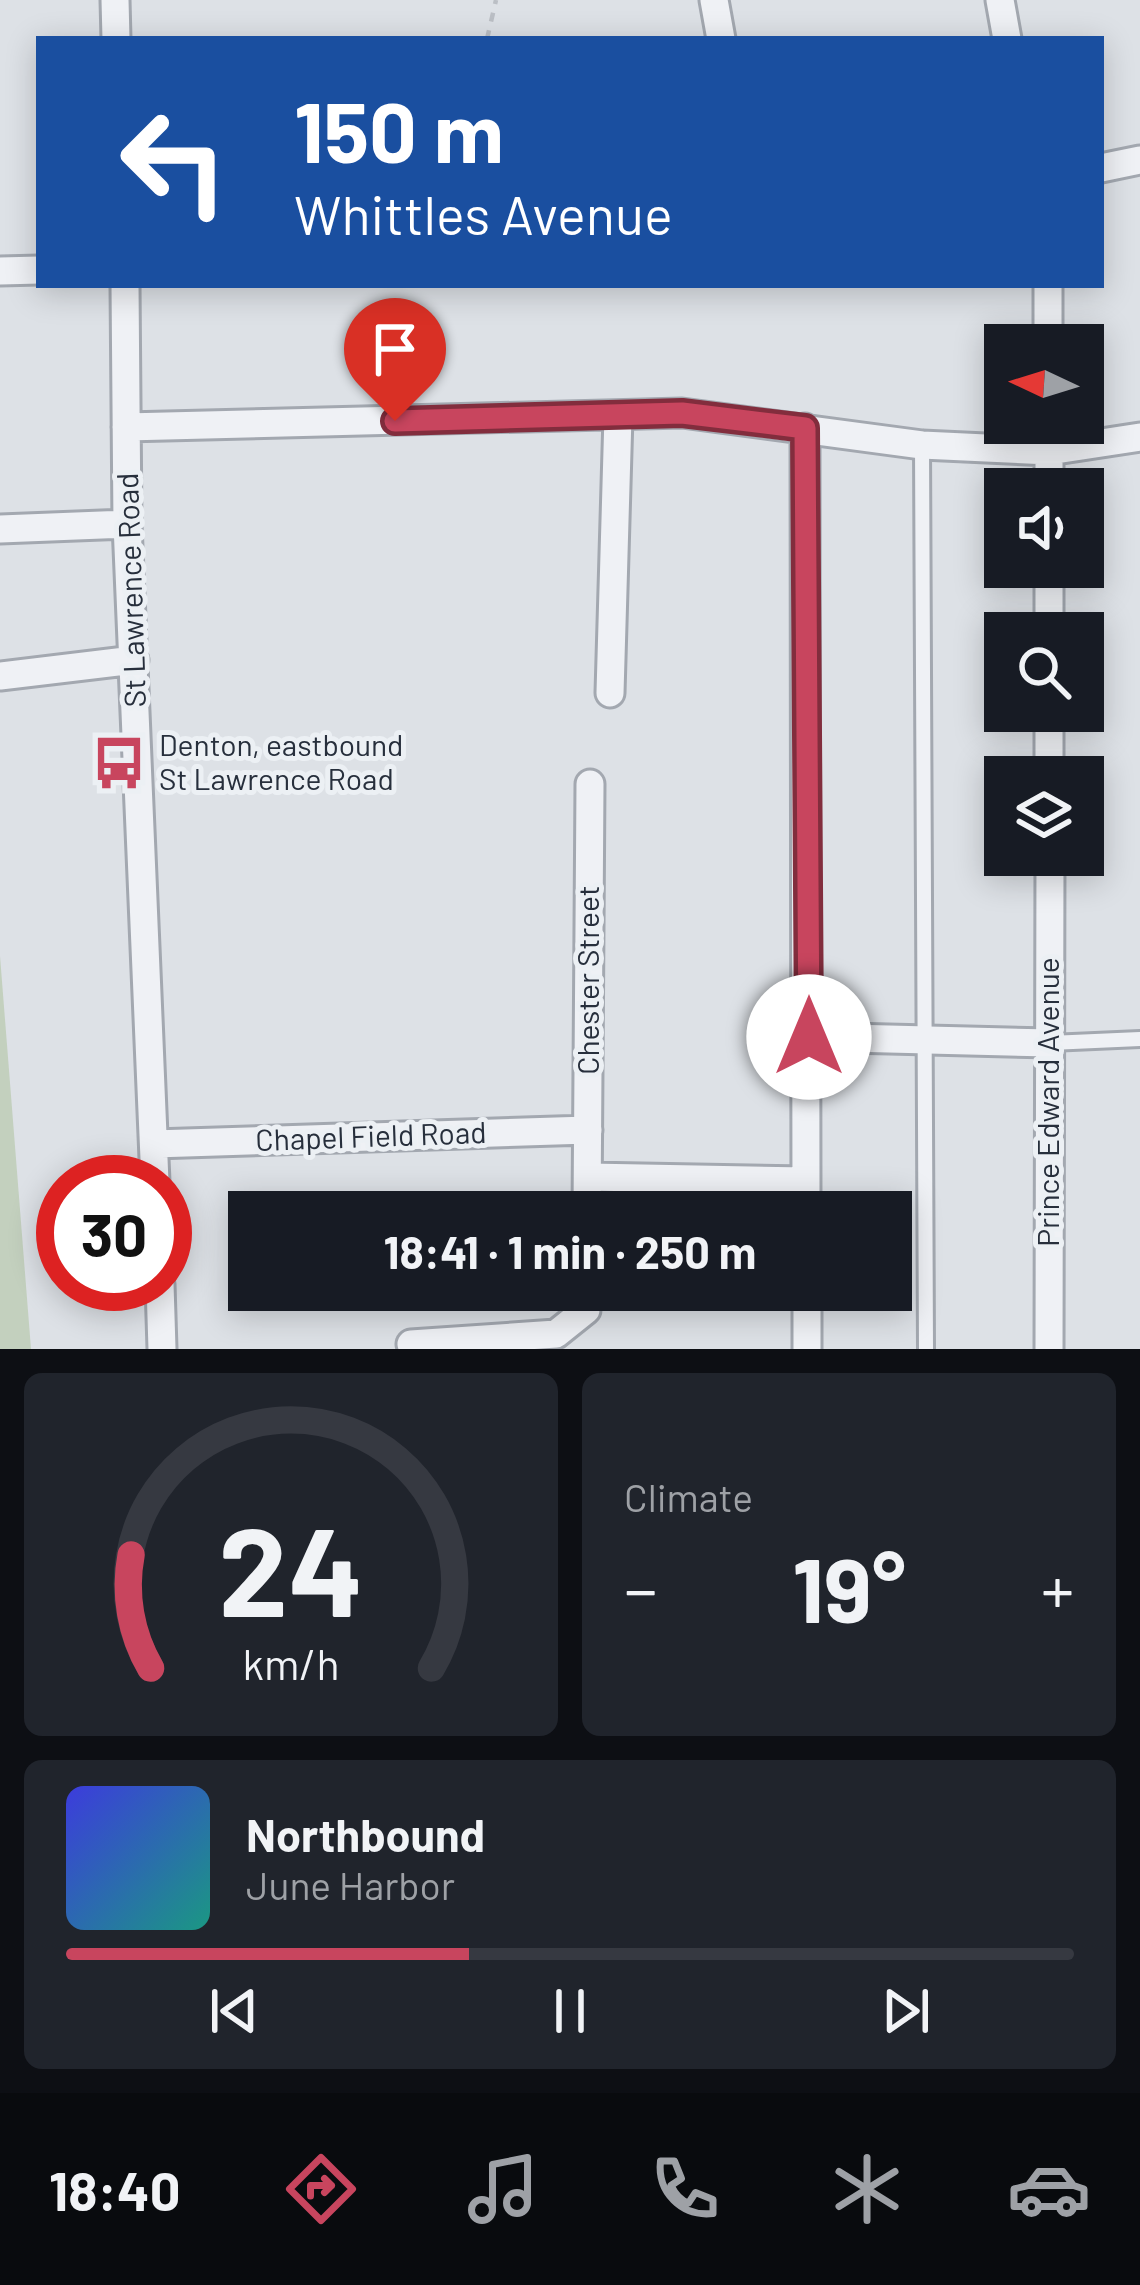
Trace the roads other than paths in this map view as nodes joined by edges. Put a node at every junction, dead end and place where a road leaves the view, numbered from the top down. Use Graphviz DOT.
graph roads {
  1 [pos="115,0"];
  2 [pos="714,0"];
  3 [pos="1000,0"];
  4 [pos="116,36"];
  5 [pos="720,36"];
  6 [pos="1006,36"];
  7 [pos="1140,160"];
  8 [pos="1104,167"];
  9 [pos="36,270"];
  10 [pos="0,271"];
  11 [pos="125,288"];
  12 [pos="1048,288"];
  13 [pos="1048,324"];
  14 [pos="618,416"];
  15 [pos="126,427"];
  16 [pos="805,428"];
  17 [pos="1104,436"];
  18 [pos="1140,436"];
  19 [pos="984,441"];
  20 [pos="922,445"];
  21 [pos="127,524"];
  22 [pos="0,529"];
  23 [pos="134,660"];
  24 [pos="0,676"];
  25 [pos="610,693"];
  26 [pos="590,784"];
  27 [pos="1049,876"];
  28 [pos="809,1037"];
  29 [pos="1140,1039"];
  30 [pos="926,1040"];
  31 [pos="1050,1042"];
  32 [pos="588,1130"];
  33 [pos="154,1144"];
  34 [pos="154,1155"];
  35 [pos="587,1177"];
  36 [pos="806,1181"];
  37 [pos="587,1191"];
  38 [pos="806,1191"];
  39 [pos="161,1311"];
  40 [pos="585,1311"];
  41 [pos="807,1311"];
  42 [pos="411,1344"];
  43 [pos="162,1349"];
  44 [pos="807,1349"];
  45 [pos="926,1349"];
  46 [pos="1049,1349"];
  1 -- 4 [label="street"];
  2 -- 5 [label="street"];
  3 -- 6 [label="street"];
  7 -- 8 [label="street"];
  9 -- 10 [label="street"];
  11 -- 15 [label="street, St Lawrence Road"];
  12 -- 13 [label="street"];
  14 -- 15 [label="street"];
  14 -- 16 [label="street"];
  14 -- 25 [label="street"];
  15 -- 21 [label="street, St Lawrence Road"];
  16 -- 20 [label="street"];
  16 -- 28 [label="street"];
  17 -- 18 [label="street"];
  19 -- 20 [label="street"];
  20 -- 30 [label="lane"];
  21 -- 22 [label="street"];
  21 -- 23 [label="street, St Lawrence Road"];
  23 -- 24 [label="street"];
  23 -- 33 [label="street, St Lawrence Road"];
  26 -- 32 [label="street, Chester Street"];
  27 -- 31 [label="street, Prince Edward Avenue"];
  28 -- 30 [label="street"];
  28 -- 36 [label="street"];
  29 -- 31 [label="lane"];
  30 -- 31 [label="street"];
  30 -- 45 [label="lane"];
  31 -- 46 [label="street, Prince Edward Avenue"];
  32 -- 33 [label="street, Chapel Field Road"];
  32 -- 35 [label="street, Chester Street"];
  33 -- 34 [label="street, St Lawrence Road"];
  35 -- 36 [label="street"];
  35 -- 37 [label="street, Chester Street"];
  36 -- 38 [label="street"];
  39 -- 43 [label="street"];
  40 -- 42 [label="street"];
  41 -- 44 [label="street"];
}
